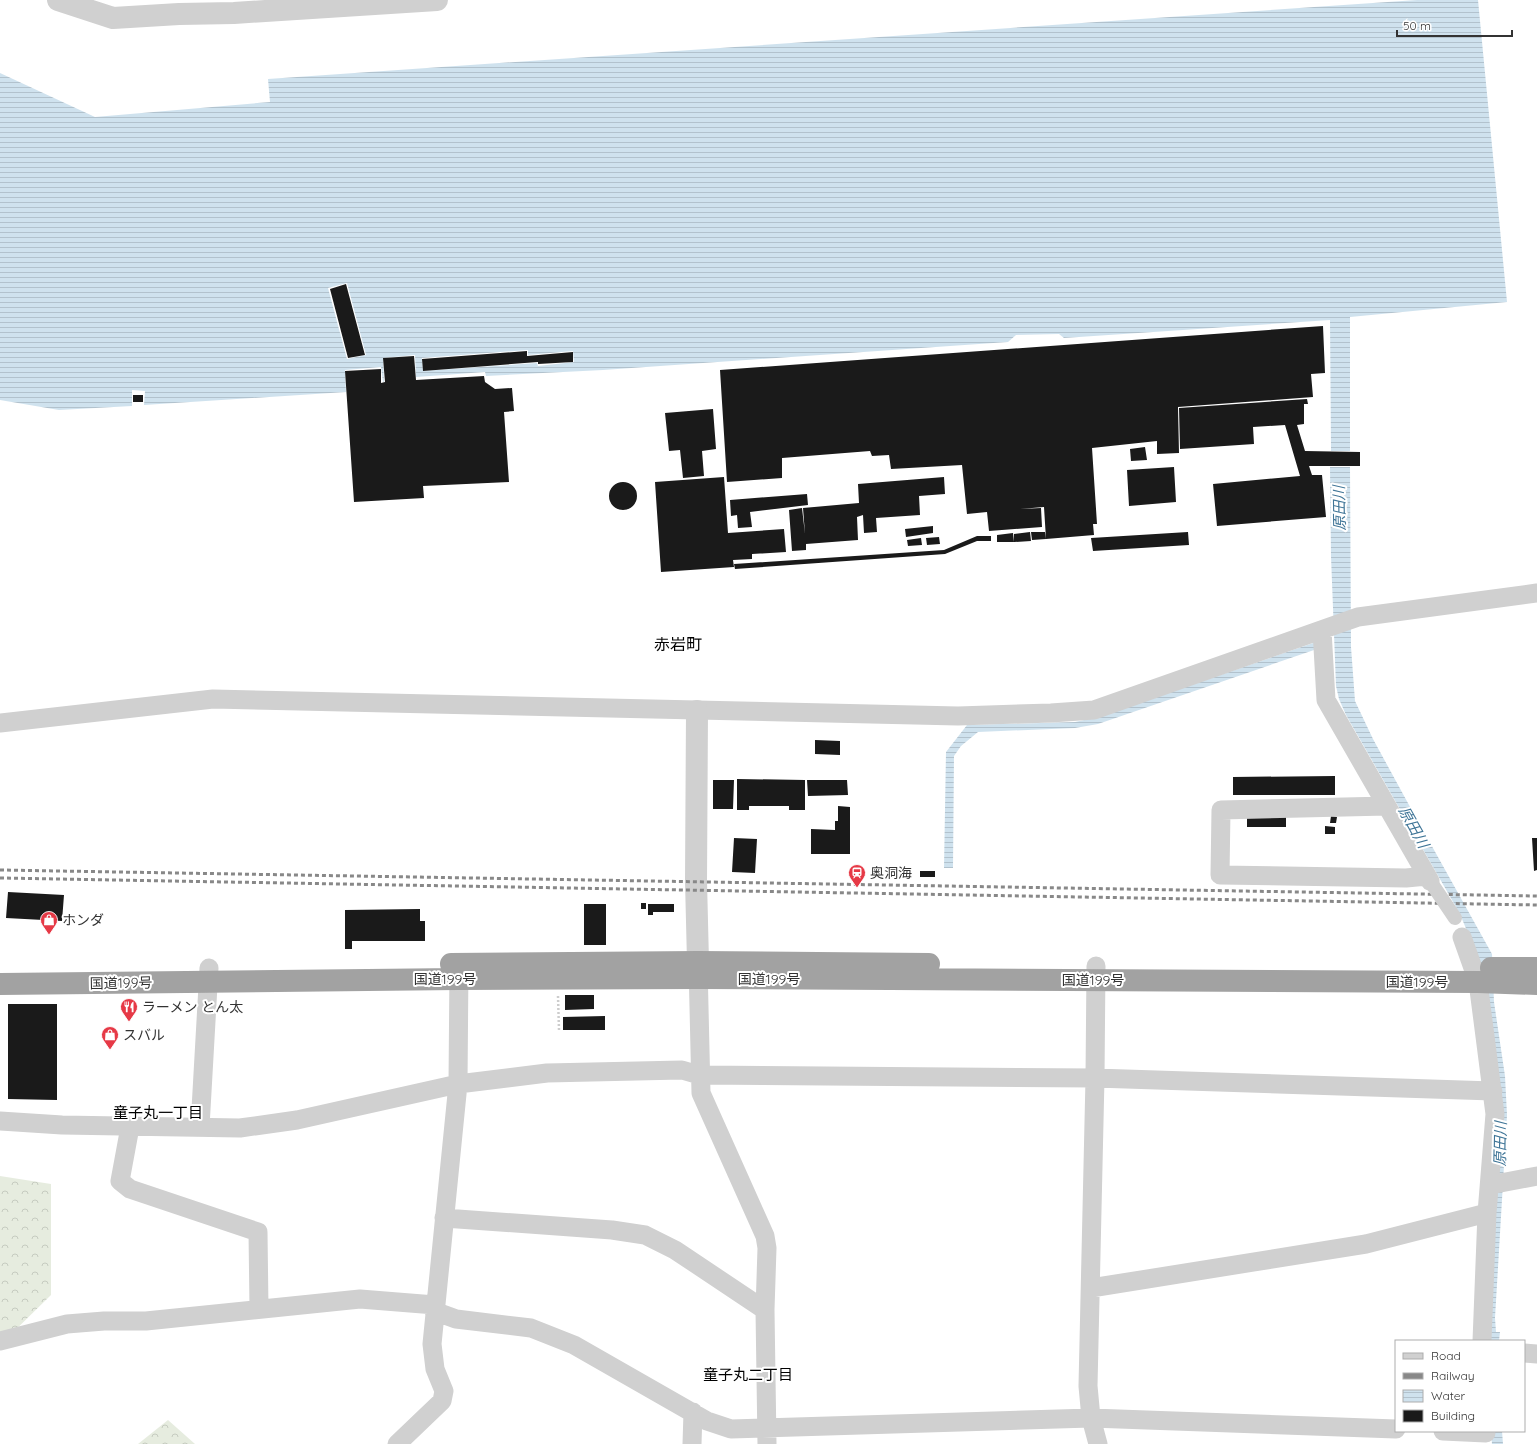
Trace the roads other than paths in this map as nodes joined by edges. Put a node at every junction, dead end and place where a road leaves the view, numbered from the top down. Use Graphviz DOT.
graph roads {
  1 [pos="58,0"];
  2 [pos="437,0"];
  3 [pos="180,7"];
  4 [pos="1537,593"];
  5 [pos="1322,630"];
  6 [pos="696,711"];
  7 [pos="0,723"];
  8 [pos="1387,806"];
  9 [pos="1428,878"];
  10 [pos="1455,918"];
  11 [pos="1462,937"];
  12 [pos="1537,968"];
  13 [pos="0,970"];
  14 [pos="698,970"];
  15 [pos="459,971"];
  16 [pos="1096,973"];
  17 [pos="208,975"];
  18 [pos="1476,975"];
  19 [pos="0,984"];
  20 [pos="1537,984"];
  21 [pos="699,1075"];
  22 [pos="1095,1078"];
  23 [pos="458,1084"];
  24 [pos="1494,1091"];
  25 [pos="0,1121"];
  26 [pos="130,1127"];
  27 [pos="200,1127"];
  28 [pos="1537,1176"];
  29 [pos="1490,1185"];
  30 [pos="1487,1213"];
  31 [pos="444,1218"];
  32 [pos="1091,1288"];
  33 [pos="259,1308"];
  34 [pos="434,1308"];
  35 [pos="764,1310"];
  36 [pos="1482,1340"];
  37 [pos="0,1341"];
  38 [pos="1525,1354"];
  39 [pos="1537,1354"];
  40 [pos="693,1412"];
  41 [pos="1091,1418"];
  42 [pos="1395,1429"];
  43 [pos="1452,1432"];
  44 [pos="767,1436"];
  45 [pos="1487,1436"];
  46 [pos="396,1444"];
  47 [pos="692,1444"];
  48 [pos="1098,1444"];
  1 -- 3 [label="street"];
  2 -- 3 [label="street"];
  4 -- 5 [label="street"];
  5 -- 6 [label="street"];
  5 -- 8 [label="street"];
  6 -- 7 [label="street"];
  6 -- 14 [label="street"];
  8 -- 9 [label="street"];
  8 -- 9 [label="street"];
  9 -- 10 [label="street, bridge"];
  11 -- 18 [label="street"];
  12 -- 18 [label="highway, 国道199号"];
  13 -- 17 [label="highway, 国道199号"];
  14 -- 15 [label="highway, 国道199号"];
  14 -- 16 [label="highway, 国道199号"];
  14 -- 21 [label="street"];
  15 -- 17 [label="highway, 国道199号"];
  15 -- 23 [label="street"];
  16 -- 18 [label="highway, 国道199号"];
  16 -- 22 [label="street"];
  17 -- 19 [label="highway, 国道199号"];
  17 -- 27 [label="street"];
  18 -- 20 [label="highway, 国道199号"];
  18 -- 24 [label="street"];
  21 -- 22 [label="street"];
  21 -- 23 [label="street"];
  21 -- 35 [label="street"];
  22 -- 24 [label="street"];
  22 -- 32 [label="street"];
  23 -- 27 [label="street"];
  23 -- 31 [label="street"];
  24 -- 29 [label="street"];
  25 -- 26 [label="street"];
  26 -- 27 [label="street"];
  26 -- 33 [label="street"];
  28 -- 29 [label="street"];
  29 -- 30 [label="street"];
  30 -- 32 [label="street"];
  30 -- 36 [label="street"];
  31 -- 34 [label="street"];
  31 -- 35 [label="street"];
  32 -- 41 [label="street"];
  33 -- 34 [label="street"];
  33 -- 37 [label="street"];
  34 -- 40 [label="street"];
  34 -- 46 [label="street"];
  35 -- 44 [label="street"];
  38 -- 39 [label="street"];
  40 -- 44 [label="street"];
  40 -- 47 [label="street"];
  41 -- 42 [label="street"];
  41 -- 44 [label="street"];
  41 -- 48 [label="street"];
  43 -- 45 [label="street"];
}
